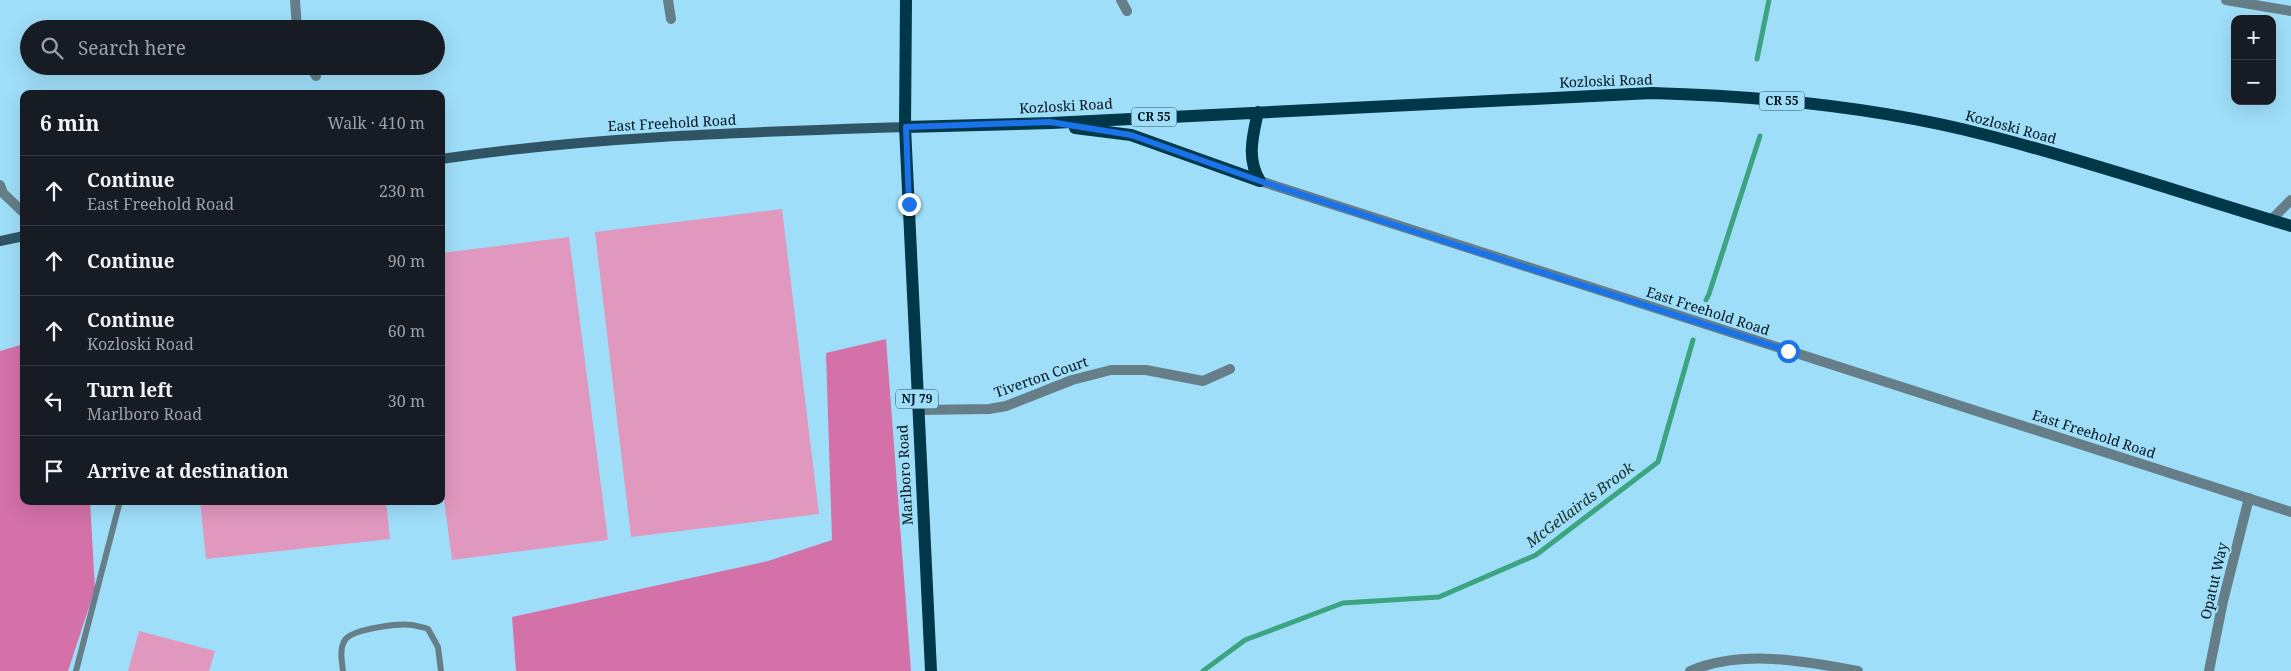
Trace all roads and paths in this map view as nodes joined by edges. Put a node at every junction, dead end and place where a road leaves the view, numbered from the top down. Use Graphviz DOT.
graph roads {
  1 [pos="296,0"];
  2 [pos="668,0"];
  3 [pos="906,0"];
  4 [pos="1121,0"];
  5 [pos="2226,0"];
  6 [pos="2291,11"];
  7 [pos="1127,12"];
  8 [pos="671,19"];
  9 [pos="297,20"];
  10 [pos="1258,112"];
  11 [pos="1050,122"];
  12 [pos="906,127"];
  13 [pos="445,159"];
  14 [pos="1260,181"];
  15 [pos="1,193"];
  16 [pos="2291,200"];
  17 [pos="20,210"];
  18 [pos="2272,220"];
  19 [pos="2291,226"];
  20 [pos="20,237"];
  21 [pos="0,241"];
  22 [pos="1230,369"];
  23 [pos="918,410"];
  24 [pos="2249,498"];
  25 [pos="119,505"];
  26 [pos="2291,512"];
  27 [pos="76,671"];
  28 [pos="343,671"];
  29 [pos="441,671"];
  30 [pos="930,671"];
  31 [pos="1690,671"];
  32 [pos="1858,671"];
  33 [pos="2209,671"];
  1 -- 9 [label="street"];
  2 -- 8 [label="street"];
  3 -- 12 [label="main road, NJ 79"];
  4 -- 7 [label="street"];
  5 -- 6 [label="street"];
  10 -- 11 [label="main road, Kozloski Road / CR 55"];
  10 -- 14 [label="main road"];
  10 -- 18 [label="main road, Kozloski Road / CR 55"];
  11 -- 12 [label="main road, Kozloski Road / CR 55"];
  11 -- 14 [label="main road"];
  12 -- 13 [label="main road, East Freehold Road"];
  12 -- 23 [label="main road, Marlboro Road / NJ 79"];
  14 -- 24 [label="street, East Freehold Road"];
  15 -- 17 [label="street"];
  16 -- 18 [label="street"];
  18 -- 19 [label="main road, Kozloski Road / CR 55"];
  20 -- 21 [label="main road"];
  22 -- 23 [label="street, Tiverton Court"];
  23 -- 30 [label="main road, Marlboro Road / NJ 79"];
  24 -- 26 [label="street, East Freehold Road"];
  24 -- 33 [label="street, Opatut Way"];
  25 -- 27 [label="lane"];
  28 -- 29 [label="lane"];
  31 -- 32 [label="street"];
}
